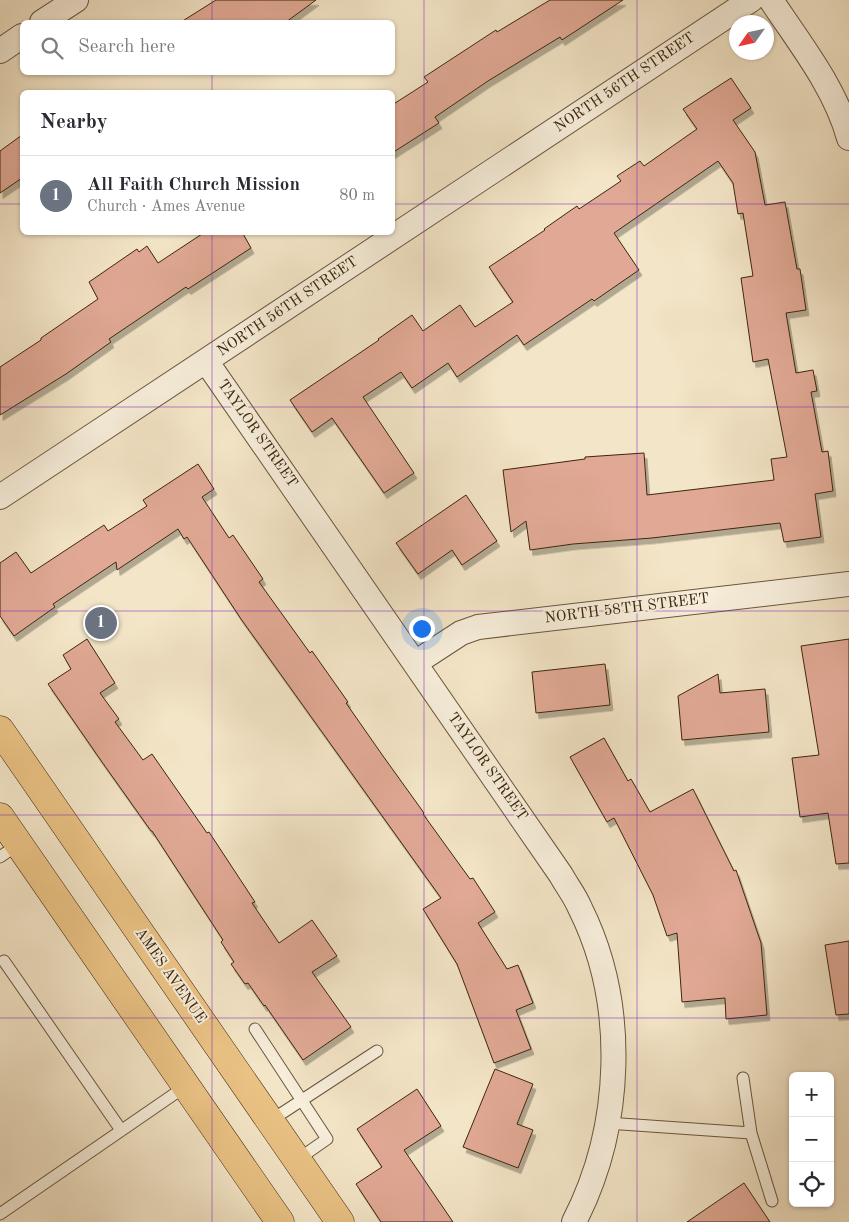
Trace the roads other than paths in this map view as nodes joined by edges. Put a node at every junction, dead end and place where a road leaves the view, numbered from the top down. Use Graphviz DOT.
graph roads {
  1 [pos="76,0"];
  2 [pos="750,0"];
  3 [pos="771,0"];
  4 [pos="45,20"];
  5 [pos="20,37"];
  6 [pos="0,51"];
  7 [pos="849,138"];
  8 [pos="206,361"];
  9 [pos="0,497"];
  10 [pos="849,584"];
  11 [pos="415,663"];
  12 [pos="0,730"];
  13 [pos="0,817"];
  14 [pos="9,850"];
  15 [pos="1,960"];
  16 [pos="255,1029"];
  17 [pos="377,1051"];
  18 [pos="743,1078"];
  19 [pos="186,1086"];
  20 [pos="302,1100"];
  21 [pos="270,1121"];
  22 [pos="607,1123"];
  23 [pos="121,1130"];
  24 [pos="751,1133"];
  25 [pos="297,1160"];
  26 [pos="772,1201"];
  27 [pos="0,1214"];
  28 [pos="280,1222"];
  29 [pos="340,1222"];
  30 [pos="574,1222"];
  1 -- 4 [label="street"];
  2 -- 8 [label="street, NORTH 56TH STREET"];
  3 -- 7 [label="street"];
  5 -- 6 [label="street"];
  8 -- 9 [label="street, NORTH 56TH STREET"];
  8 -- 11 [label="street, TAYLOR STREET"];
  10 -- 11 [label="street, NORTH 58TH STREET"];
  11 -- 22 [label="street, TAYLOR STREET"];
  12 -- 21 [label="main road, AMES AVENUE"];
  13 -- 14 [label="main road"];
  14 -- 19 [label="main road"];
  15 -- 23 [label="lane"];
  16 -- 20 [label="lane"];
  17 -- 20 [label="lane"];
  18 -- 24 [label="lane"];
  19 -- 23 [label="lane"];
  19 -- 28 [label="main road"];
  20 -- 21 [label="lane"];
  20 -- 25 [label="lane"];
  21 -- 25 [label="main road, AMES AVENUE"];
  22 -- 24 [label="lane"];
  22 -- 30 [label="street, TAYLOR STREET"];
  23 -- 27 [label="lane"];
  24 -- 26 [label="lane"];
  25 -- 29 [label="main road, AMES AVENUE"];
}
